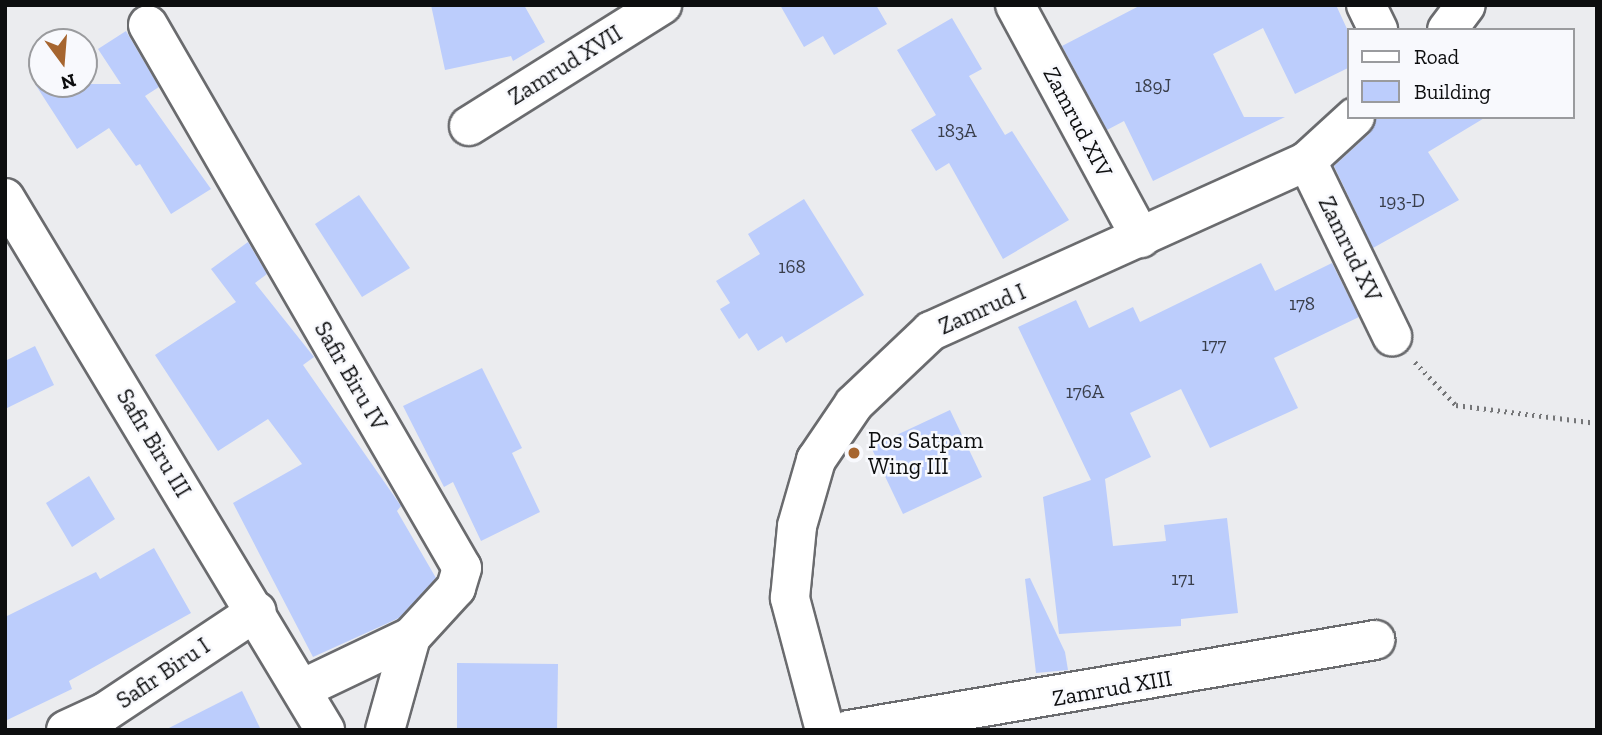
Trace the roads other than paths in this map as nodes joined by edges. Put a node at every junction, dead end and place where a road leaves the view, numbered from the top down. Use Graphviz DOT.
graph roads {
  1 [pos="662,5"];
  2 [pos="1015,5"];
  3 [pos="1366,5"];
  4 [pos="1466,5"];
  5 [pos="148,24"];
  6 [pos="1377,28"];
  7 [pos="1449,28"];
  8 [pos="1353,119"];
  9 [pos="469,126"];
  10 [pos="1307,161"];
  11 [pos="5,198"];
  12 [pos="1141,238"];
  13 [pos="1392,336"];
  14 [pos="257,611"];
  15 [pos="411,637"];
  16 [pos="1375,640"];
  17 [pos="304,688"];
  18 [pos="66,730"];
  19 [pos="325,730"];
  20 [pos="385,730"];
  21 [pos="825,730"];
  22 [pos="849,730"];
  1 -- 9 [label="street, Zamrud XVII"];
  2 -- 12 [label="street, Zamrud XIV"];
  3 -- 6 [label="street"];
  4 -- 7 [label="street"];
  5 -- 15 [label="street, Safir Biru IV"];
  8 -- 10 [label="street, Zamrud I"];
  10 -- 12 [label="street, Zamrud I"];
  10 -- 13 [label="street, Zamrud XV"];
  11 -- 14 [label="street, Safir Biru III"];
  12 -- 21 [label="street, Zamrud I"];
  14 -- 17 [label="street, Safir Biru III"];
  14 -- 18 [label="street, Safir Biru I"];
  15 -- 17 [label="street"];
  15 -- 20 [label="street, Safir Biru IV"];
  16 -- 22 [label="street, Zamrud XIII"];
  17 -- 19 [label="street, Safir Biru III"];
}
